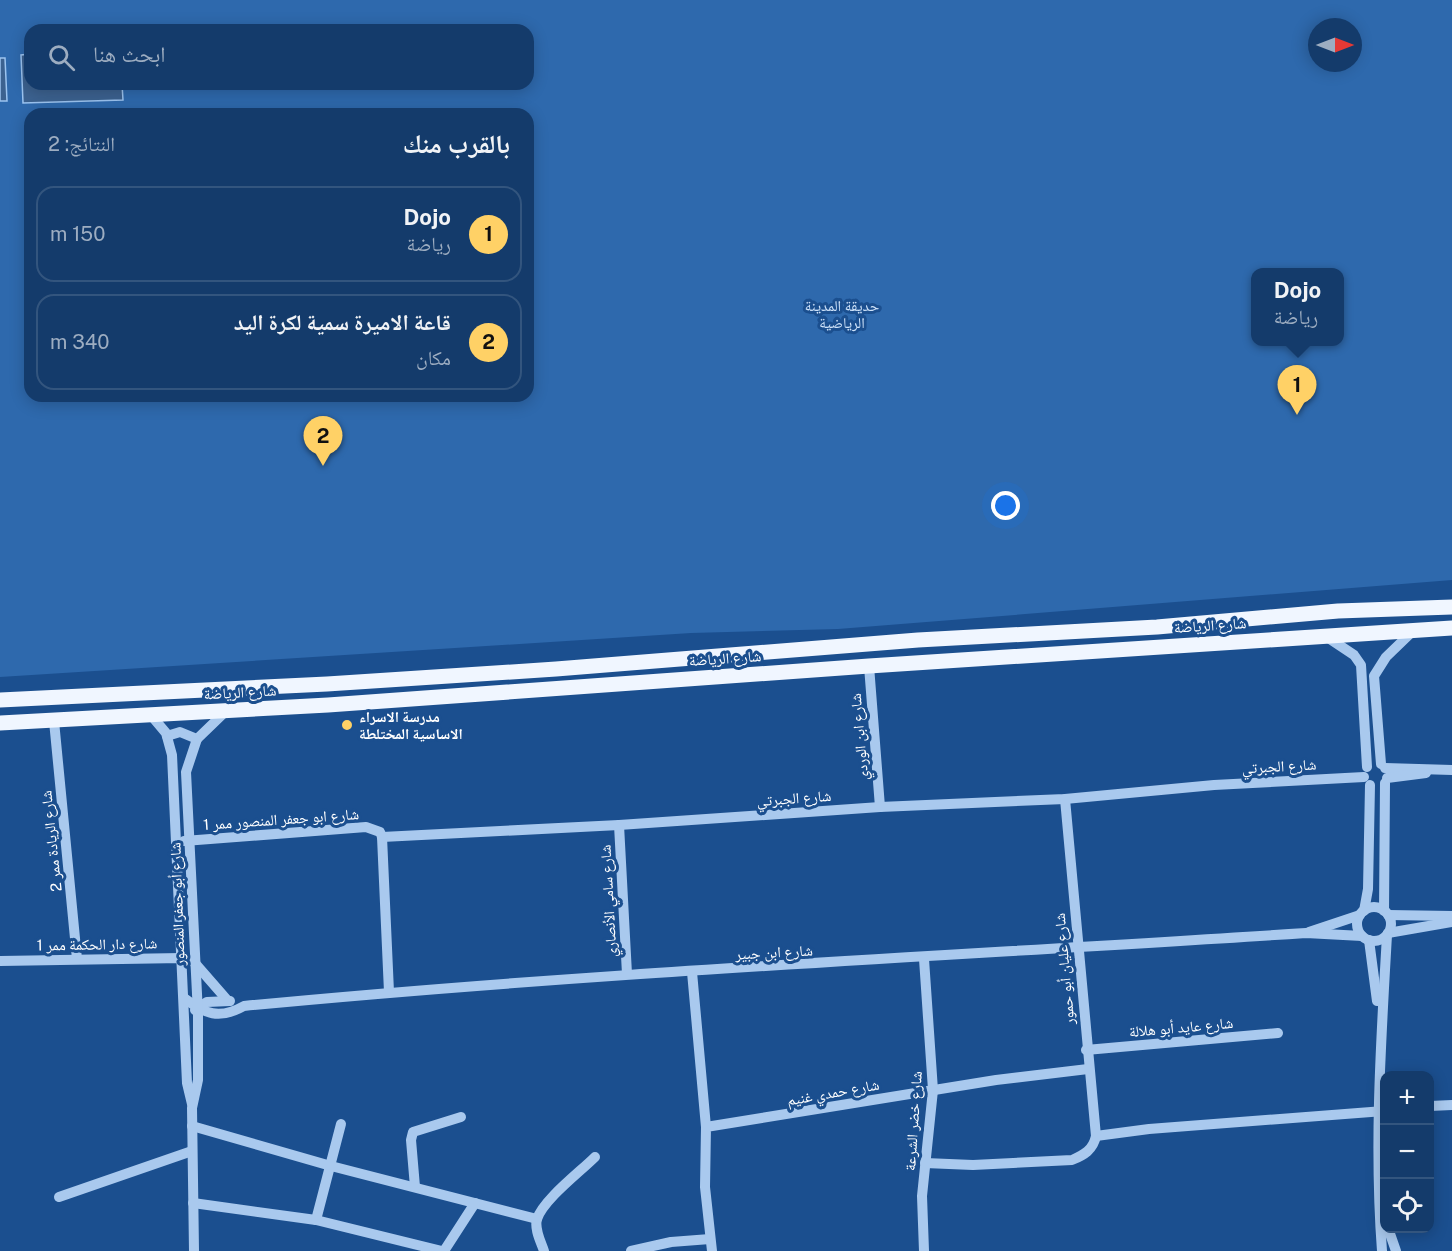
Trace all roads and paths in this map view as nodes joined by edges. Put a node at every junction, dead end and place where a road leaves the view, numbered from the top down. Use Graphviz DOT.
graph roads {
  1 [pos="1452,607"];
  2 [pos="1196,623"];
  3 [pos="1452,628"];
  4 [pos="1414,630"];
  5 [pos="1324,635"];
  6 [pos="1197,644"];
  7 [pos="869,666"];
  8 [pos="469,674"];
  9 [pos="470,695"];
  10 [pos="0,700"];
  11 [pos="225,712"];
  12 [pos="150,713"];
  13 [pos="54,721"];
  14 [pos="0,723"];
  15 [pos="167,736"];
  16 [pos="197,739"];
  17 [pos="1452,770"];
  18 [pos="1385,773"];
  19 [pos="1367,776"];
  20 [pos="1065,799"];
  21 [pos="880,807"];
  22 [pos="619,825"];
  23 [pos="382,837"];
  24 [pos="178,841"];
  25 [pos="189,841"];
  26 [pos="1362,913"];
  27 [pos="1386,913"];
  28 [pos="1452,916"];
  29 [pos="1452,922"];
  30 [pos="1306,933"];
  31 [pos="1388,934"];
  32 [pos="1365,938"];
  33 [pos="1077,948"];
  34 [pos="182,958"];
  35 [pos="924,958"];
  36 [pos="77,959"];
  37 [pos="0,962"];
  38 [pos="194,962"];
  39 [pos="692,972"];
  40 [pos="627,974"];
  41 [pos="388,992"];
  42 [pos="184,998"];
  43 [pos="228,1001"];
  44 [pos="244,1006"];
  45 [pos="197,1008"];
  46 [pos="184,1019"];
  47 [pos="1380,1019"];
  48 [pos="1278,1033"];
  49 [pos="1086,1050"];
  50 [pos="1088,1069"];
  51 [pos="1381,1071"];
  52 [pos="933,1090"];
  53 [pos="1452,1105"];
  54 [pos="1434,1106"];
  55 [pos="192,1108"];
  56 [pos="1380,1112"];
  57 [pos="461,1117"];
  58 [pos="341,1124"];
  59 [pos="1381,1125"];
  60 [pos="192,1126"];
  61 [pos="706,1127"];
  62 [pos="1096,1136"];
  63 [pos="192,1151"];
  64 [pos="595,1157"];
  65 [pos="925,1163"];
  66 [pos="331,1166"];
  67 [pos="415,1187"];
  68 [pos="1378,1196"];
  69 [pos="59,1197"];
  70 [pos="1380,1202"];
  71 [pos="193,1203"];
  72 [pos="475,1203"];
  73 [pos="537,1219"];
  74 [pos="316,1220"];
  75 [pos="1390,1233"];
  76 [pos="710,1239"];
  77 [pos="194,1251"];
  78 [pos="443,1251"];
  79 [pos="544,1251"];
  80 [pos="631,1251"];
  81 [pos="712,1251"];
  82 [pos="924,1251"];
  83 [pos="1382,1251"];
  84 [pos="1396,1251"];
  1 -- 2 [label="main road, شارع الرياضة"];
  2 -- 6 [label="main road"];
  2 -- 8 [label="main road, شارع الرياضة"];
  3 -- 4 [label="main road, شارع الرياضة"];
  4 -- 5 [label="main road, شارع الرياضة"];
  4 -- 18 [label="street"];
  5 -- 6 [label="main road, شارع الرياضة"];
  5 -- 19 [label="street"];
  6 -- 7 [label="main road, شارع الرياضة"];
  7 -- 9 [label="main road, شارع الرياضة"];
  7 -- 21 [label="street, شارع ابن الوردي"];
  8 -- 9 [label="main road"];
  8 -- 10 [label="main road, شارع الرياضة"];
  9 -- 11 [label="main road, شارع الرياضة"];
  11 -- 12 [label="main road, شارع الرياضة"];
  11 -- 16 [label="street, شارع أبو جعفر المنصور"];
  12 -- 13 [label="main road, شارع الرياضة"];
  12 -- 15 [label="street, شارع أبو جعفر المنصور"];
  13 -- 14 [label="main road, شارع الرياضة"];
  13 -- 36 [label="street, شارع الريادة ممر 2"];
  15 -- 16 [label="street"];
  15 -- 24 [label="street, شارع أبو جعفر المنصور"];
  16 -- 25 [label="street, شارع أبو جعفر المنصور"];
  17 -- 18 [label="street"];
  18 -- 19 [label="street"];
  18 -- 19 [label="street"];
  18 -- 27 [label="street"];
  19 -- 20 [label="street, شارع الجبرتي"];
  19 -- 26 [label="street"];
  20 -- 21 [label="street, شارع الجبرتي"];
  20 -- 33 [label="street, شارع عليان أبو حمور"];
  21 -- 22 [label="street, شارع الجبرتي"];
  22 -- 23 [label="street, شارع الجبرتي"];
  22 -- 40 [label="street, شارع سامي الأنصاري"];
  23 -- 25 [label="street, شارع ابو جعفر المنصور ممر 1"];
  23 -- 41 [label="street"];
  24 -- 25 [label="street, شارع ابو جعفر المنصور ممر 1"];
  24 -- 34 [label="street, شارع أبو جعفر المنصور"];
  25 -- 38 [label="street, شارع أبو جعفر المنصور"];
  26 -- 27 [label="street"];
  26 -- 30 [label="street, شارع ابن جبير"];
  26 -- 32 [label="street"];
  27 -- 28 [label="street"];
  27 -- 31 [label="street"];
  29 -- 31 [label="street"];
  30 -- 32 [label="street, شارع ابن جبير"];
  30 -- 33 [label="street, شارع ابن جبير"];
  31 -- 32 [label="street"];
  31 -- 47 [label="street"];
  32 -- 47 [label="street"];
  33 -- 35 [label="street, شارع ابن جبير"];
  33 -- 49 [label="street, شارع عليان أبو حمور"];
  34 -- 36 [label="street, شارع دار الحكمة ممر 1"];
  34 -- 38 [label="street, شارع دار الحكمة ممر 1"];
  34 -- 42 [label="street, شارع أبو جعفر المنصور"];
  35 -- 39 [label="street, شارع ابن جبير"];
  35 -- 52 [label="street, شارع خضر الشرعة"];
  36 -- 37 [label="street, شارع دار الحكمة ممر 1"];
  38 -- 43 [label="street"];
  38 -- 45 [label="street, شارع أبو جعفر المنصور"];
  39 -- 40 [label="street, شارع ابن جبير"];
  39 -- 61 [label="street"];
  40 -- 41 [label="street, شارع ابن جبير"];
  41 -- 44 [label="street, شارع ابن جبير"];
  42 -- 45 [label="street, شارع ابن جبير"];
  42 -- 46 [label="street, شارع أبو جعفر المنصور"];
  43 -- 44 [label="street, شارع ابن جبير"];
  43 -- 45 [label="street, شارع ابن جبير"];
  44 -- 45 [label="street, شارع ابن جبير"];
  45 -- 46 [label="street, شارع ابن جبير"];
  45 -- 55 [label="street, شارع أبو جعفر المنصور"];
  46 -- 55 [label="street, شارع أبو جعفر المنصور"];
  47 -- 51 [label="street"];
  48 -- 49 [label="street, شارع عايد أبو هلالة"];
  49 -- 50 [label="street, شارع عليان أبو حمور"];
  50 -- 52 [label="street, شارع حمدي غنيم"];
  50 -- 62 [label="street, شارع عليان أبو حمور"];
  52 -- 61 [label="street, شارع حمدي غنيم"];
  52 -- 65 [label="street, شارع خضر الشرعة"];
  53 -- 54 [label="street"];
  55 -- 60 [label="street, شارع أبو جعفر المنصور"];
  56 -- 62 [label="street"];
  57 -- 67 [label="street"];
  58 -- 66 [label="street"];
  59 -- 68 [label="street"];
  60 -- 63 [label="street, شارع أبو جعفر المنصور"];
  60 -- 66 [label="street"];
  61 -- 76 [label="street"];
  62 -- 65 [label="street"];
  63 -- 69 [label="street"];
  63 -- 71 [label="street, شارع أبو جعفر المنصور"];
  64 -- 73 [label="street"];
  65 -- 82 [label="street, شارع خضر الشرعة"];
  66 -- 67 [label="street"];
  66 -- 74 [label="street"];
  67 -- 72 [label="street"];
  68 -- 70 [label="street"];
  68 -- 83 [label="street"];
  71 -- 74 [label="street"];
  71 -- 77 [label="street, شارع أبو جعفر المنصور"];
  72 -- 73 [label="street"];
  72 -- 78 [label="street"];
  73 -- 79 [label="street"];
  74 -- 78 [label="street"];
  75 -- 84 [label="street"];
  76 -- 80 [label="street"];
  76 -- 81 [label="street"];
}
